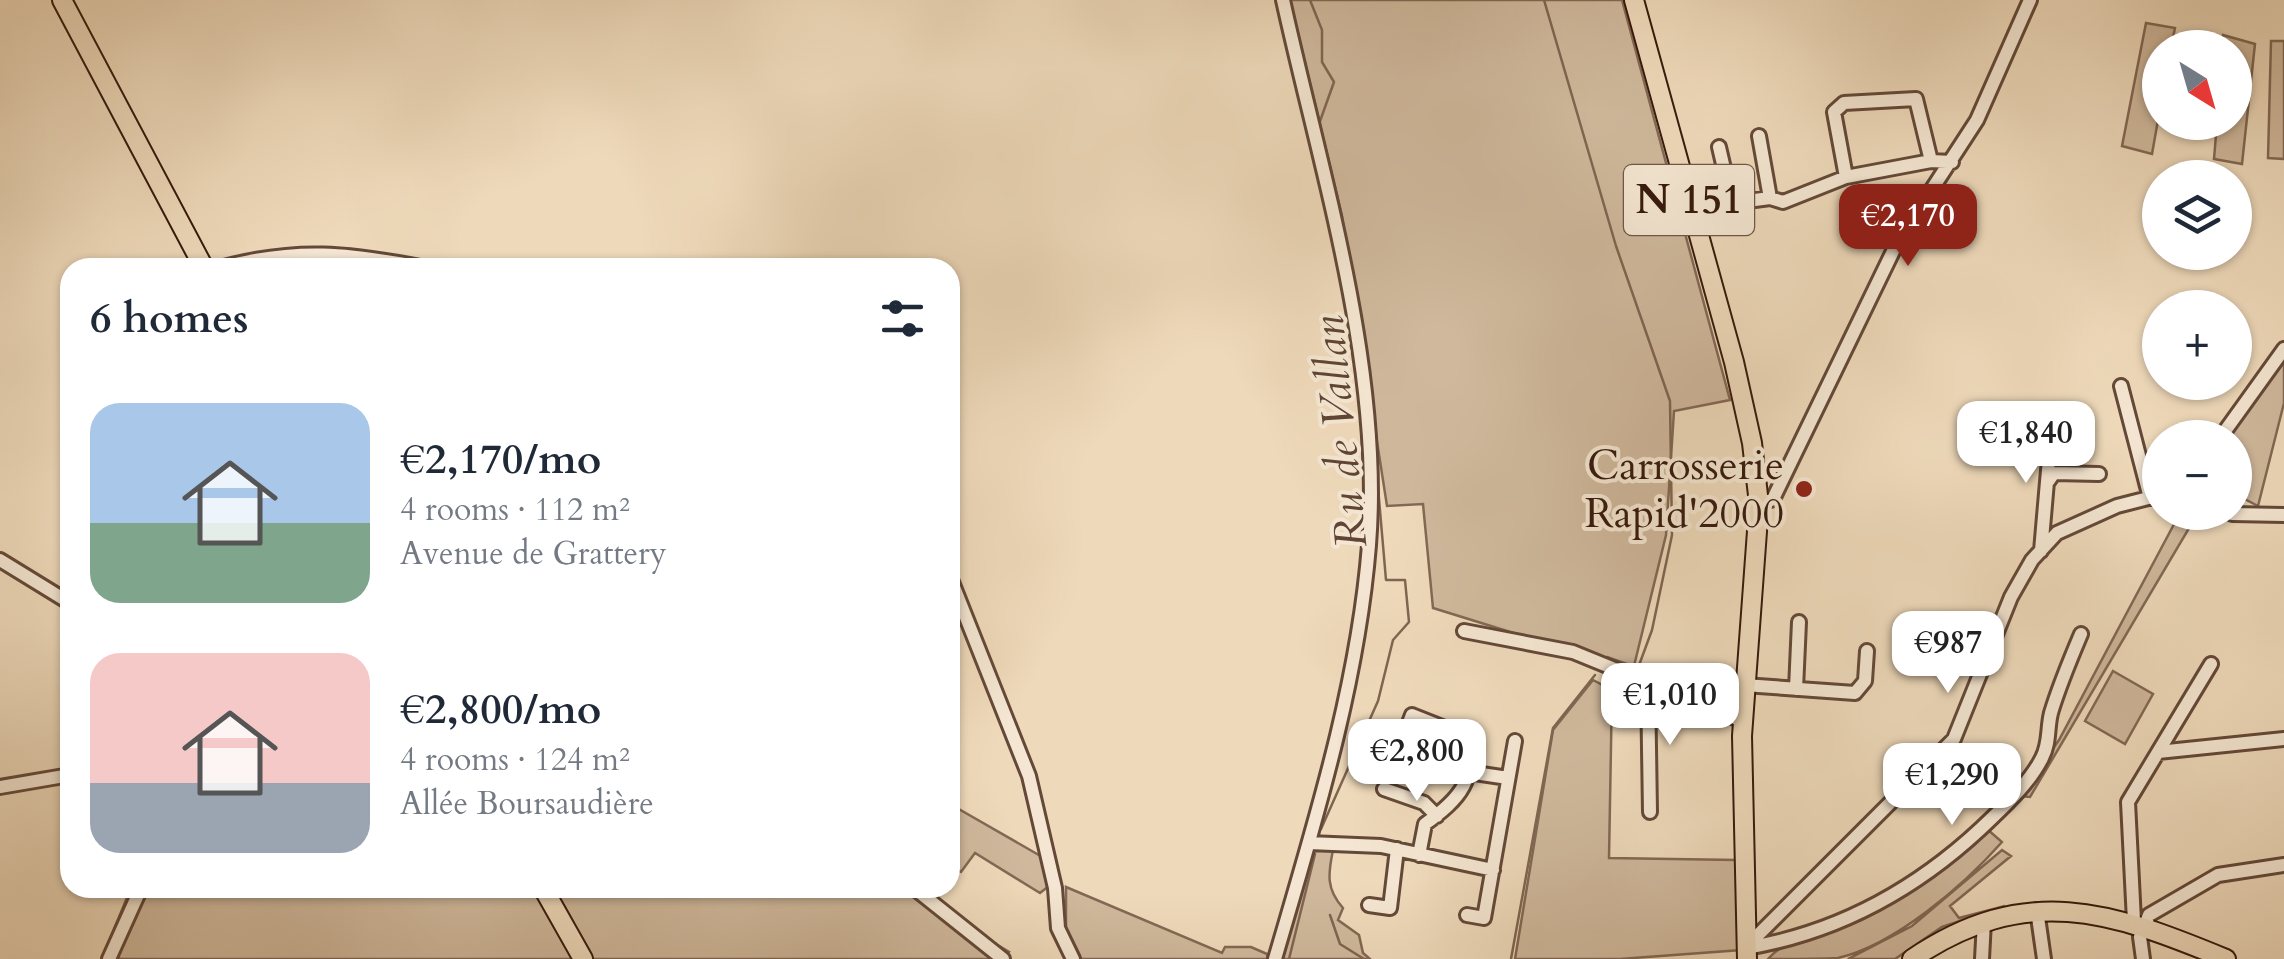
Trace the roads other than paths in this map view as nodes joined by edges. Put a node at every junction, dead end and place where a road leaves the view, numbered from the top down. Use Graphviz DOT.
graph roads {
  1 [pos="62,0"];
  2 [pos="1283,0"];
  3 [pos="1634,0"];
  4 [pos="2030,0"];
  5 [pos="1759,136"];
  6 [pos="1719,147"];
  7 [pos="1931,162"];
  8 [pos="1952,162"];
  9 [pos="1846,177"];
  10 [pos="1770,198"];
  11 [pos="199,258"];
  12 [pos="264,258"];
  13 [pos="373,258"];
  14 [pos="2284,349"];
  15 [pos="2120,386"];
  16 [pos="2233,420"];
  17 [pos="2052,424"];
  18 [pos="2142,456"];
  19 [pos="2099,474"];
  20 [pos="2048,483"];
  21 [pos="2142,500"];
  22 [pos="1759,504"];
  23 [pos="2252,514"];
  24 [pos="2284,515"];
  25 [pos="2041,550"];
  26 [pos="0,560"];
  27 [pos="60,597"];
  28 [pos="960,602"];
  29 [pos="1799,622"];
  30 [pos="1464,631"];
  31 [pos="2081,634"];
  32 [pos="1867,651"];
  33 [pos="2212,664"];
  34 [pos="1648,684"];
  35 [pos="1744,685"];
  36 [pos="1796,689"];
  37 [pos="1742,721"];
  38 [pos="1404,736"];
  39 [pos="2284,740"];
  40 [pos="1515,741"];
  41 [pos="2158,752"];
  42 [pos="1468,772"];
  43 [pos="60,777"];
  44 [pos="1508,778"];
  45 [pos="0,787"];
  46 [pos="1384,789"];
  47 [pos="1650,812"];
  48 [pos="1436,816"];
  49 [pos="1316,843"];
  50 [pos="1397,849"];
  51 [pos="1419,854"];
  52 [pos="2284,865"];
  53 [pos="1492,870"];
  54 [pos="136,898"];
  55 [pos="549,898"];
  56 [pos="927,898"];
  57 [pos="1370,905"];
  58 [pos="2037,910"];
  59 [pos="1467,915"];
  60 [pos="1984,921"];
  61 [pos="2138,923"];
  62 [pos="1746,949"];
  63 [pos="109,959"];
  64 [pos="584,959"];
  65 [pos="1003,959"];
  66 [pos="1073,959"];
  67 [pos="1275,959"];
  68 [pos="1912,959"];
  69 [pos="1982,959"];
  70 [pos="2044,959"];
  71 [pos="2142,959"];
  72 [pos="2226,959"];
  1 -- 11 [label="main road"];
  2 -- 49 [label="street"];
  3 -- 22 [label="main road, N 151"];
  4 -- 8 [label="street"];
  5 -- 10 [label="street"];
  6 -- 10 [label="street"];
  7 -- 8 [label="street"];
  7 -- 9 [label="street"];
  7 -- 9 [label="street"];
  8 -- 22 [label="street"];
  9 -- 10 [label="street"];
  12 -- 13 [label="street"];
  14 -- 16 [label="street"];
  15 -- 18 [label="street"];
  17 -- 20 [label="street"];
  19 -- 20 [label="street"];
  20 -- 25 [label="street"];
  21 -- 25 [label="street"];
  22 -- 35 [label="main road, N 151"];
  23 -- 24 [label="street"];
  25 -- 62 [label="street"];
  26 -- 27 [label="street"];
  28 -- 66 [label="street"];
  29 -- 36 [label="street"];
  30 -- 34 [label="street"];
  31 -- 62 [label="street"];
  32 -- 36 [label="street"];
  33 -- 41 [label="street"];
  34 -- 37 [label="street"];
  34 -- 47 [label="street"];
  35 -- 36 [label="street"];
  35 -- 37 [label="main road, N 151"];
  37 -- 62 [label="main road, N 151"];
  38 -- 42 [label="street"];
  39 -- 41 [label="street"];
  40 -- 44 [label="street"];
  41 -- 61 [label="street"];
  42 -- 44 [label="street"];
  42 -- 48 [label="street"];
  43 -- 45 [label="street"];
  44 -- 53 [label="street"];
  46 -- 48 [label="street"];
  48 -- 51 [label="street"];
  49 -- 50 [label="street"];
  49 -- 67 [label="street"];
  50 -- 51 [label="street"];
  50 -- 57 [label="street"];
  51 -- 53 [label="street"];
  52 -- 61 [label="street"];
  53 -- 59 [label="street"];
  54 -- 63 [label="street"];
  55 -- 64 [label="main road"];
  56 -- 65 [label="street"];
  58 -- 60 [label="main road"];
  58 -- 61 [label="main road"];
  58 -- 70 [label="street"];
  60 -- 68 [label="main road"];
  60 -- 69 [label="street"];
  61 -- 71 [label="street"];
  61 -- 72 [label="main road"];
}
